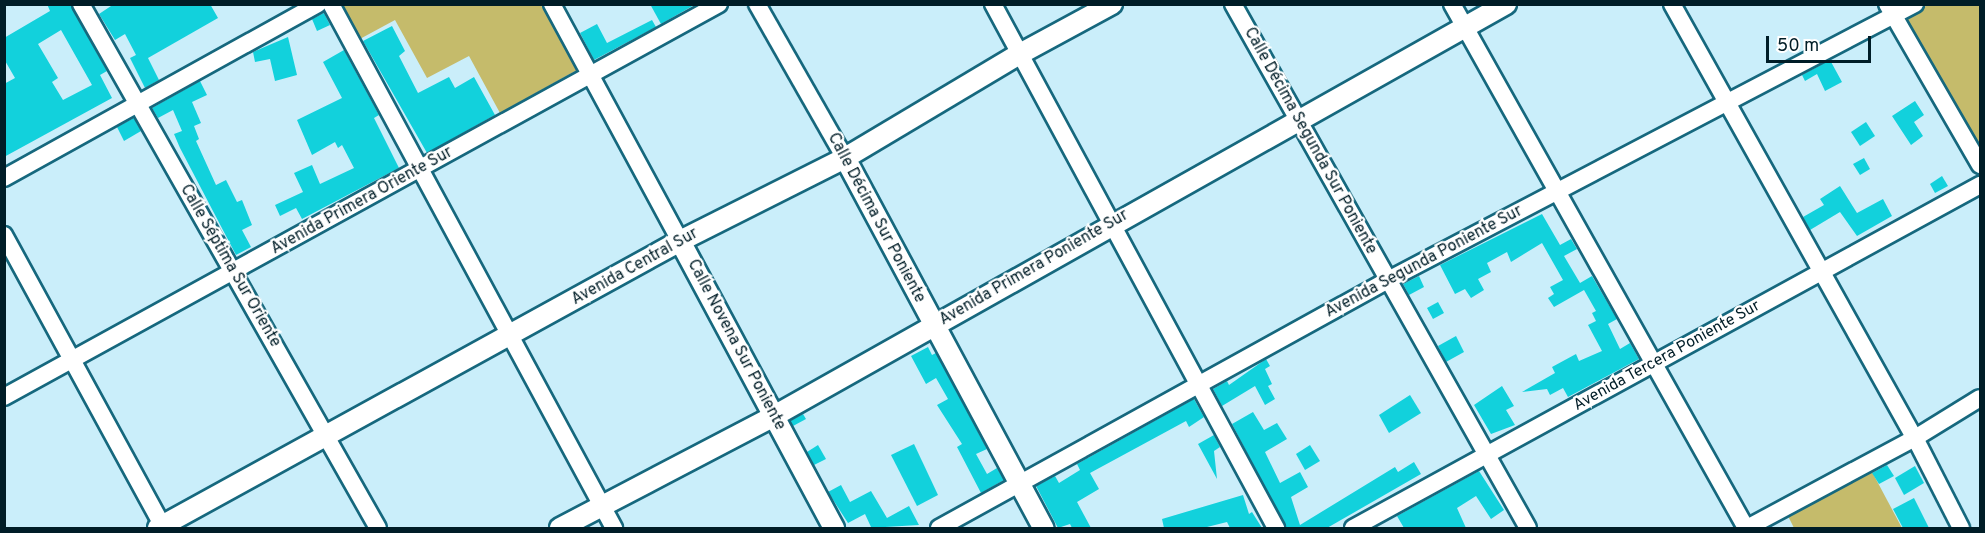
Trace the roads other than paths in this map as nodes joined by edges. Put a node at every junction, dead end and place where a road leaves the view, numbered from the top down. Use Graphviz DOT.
graph roads {
  1 [pos="81,4"];
  2 [pos="318,4"];
  3 [pos="331,4"];
  4 [pos="552,4"];
  5 [pos="720,4"];
  6 [pos="757,4"];
  7 [pos="993,4"];
  8 [pos="1112,4"];
  9 [pos="1233,4"];
  10 [pos="1452,4"];
  11 [pos="1506,4"];
  12 [pos="1672,4"];
  13 [pos="1915,4"];
  14 [pos="1891,10"];
  15 [pos="1465,27"];
  16 [pos="1018,55"];
  17 [pos="591,75"];
  18 [pos="138,104"];
  19 [pos="1728,104"];
  20 [pos="1300,121"];
  21 [pos="845,158"];
  22 [pos="1980,165"];
  23 [pos="421,170"];
  24 [pos="4,178"];
  25 [pos="1980,185"];
  26 [pos="1558,192"];
  27 [pos="1109,225"];
  28 [pos="4,235"];
  29 [pos="680,241"];
  30 [pos="233,272"];
  31 [pos="1822,272"];
  32 [pos="1388,280"];
  33 [pos="934,325"];
  34 [pos="510,336"];
  35 [pos="72,360"];
  36 [pos="1654,364"];
  37 [pos="1199,384"];
  38 [pos="4,397"];
  39 [pos="1980,398"];
  40 [pos="774,416"];
  41 [pos="327,438"];
  42 [pos="1915,438"];
  43 [pos="1488,454"];
  44 [pos="1021,486"];
  45 [pos="602,506"];
  46 [pos="162,528"];
  47 [pos="378,528"];
  48 [pos="560,528"];
  49 [pos="614,528"];
  50 [pos="834,528"];
  51 [pos="939,528"];
  52 [pos="1043,528"];
  53 [pos="1276,528"];
  54 [pos="1353,528"];
  55 [pos="1528,528"];
  56 [pos="1747,528"];
  57 [pos="1961,528"];
  1 -- 18 [label="street, Calle Séptima Sur Oriente"];
  2 -- 18 [label="street"];
  3 -- 23 [label="street"];
  4 -- 17 [label="street, Calle Novena Sur Poniente"];
  5 -- 17 [label="street, Avenida Primera Oriente Sur"];
  6 -- 21 [label="street, Calle Décima Sur Poniente"];
  7 -- 16 [label="street"];
  8 -- 16 [label="street, Avenida Central Sur"];
  9 -- 20 [label="street, Calle Décima Segunda Sur Poniente"];
  10 -- 15 [label="street"];
  11 -- 15 [label="street, Avenida Primera Poniente Sur"];
  12 -- 19 [label="street"];
  13 -- 14 [label="street, Avenida Segunda Poniente Sur"];
  14 -- 19 [label="street, Avenida Segunda Poniente Sur"];
  14 -- 22 [label="street"];
  15 -- 20 [label="street, Avenida Primera Poniente Sur"];
  15 -- 26 [label="street"];
  16 -- 21 [label="street, Avenida Central Sur"];
  16 -- 27 [label="street"];
  17 -- 23 [label="street, Avenida Primera Oriente Sur"];
  17 -- 29 [label="street, Calle Novena Sur Poniente"];
  18 -- 24 [label="street"];
  18 -- 30 [label="street, Calle Séptima Sur Oriente"];
  19 -- 26 [label="street, Avenida Segunda Poniente Sur"];
  19 -- 31 [label="street"];
  20 -- 27 [label="street, Avenida Primera Poniente Sur"];
  20 -- 32 [label="street, Calle Décima Segunda Sur Poniente"];
  21 -- 29 [label="street, Avenida Central Sur"];
  21 -- 33 [label="street, Calle Décima Sur Poniente"];
  23 -- 30 [label="street, Avenida Primera Oriente Sur"];
  23 -- 34 [label="street"];
  25 -- 31 [label="street, Avenida Tercera Poniente Sur"];
  26 -- 32 [label="street, Avenida Segunda Poniente Sur"];
  26 -- 36 [label="street"];
  27 -- 33 [label="street, Avenida Primera Poniente Sur"];
  27 -- 37 [label="street"];
  28 -- 35 [label="street"];
  29 -- 34 [label="street, Avenida Central Sur"];
  29 -- 40 [label="street, Calle Novena Sur Poniente"];
  30 -- 35 [label="street, Avenida Primera Oriente Sur"];
  30 -- 41 [label="street, Calle Séptima Sur Oriente"];
  31 -- 36 [label="street, Avenida Tercera Poniente Sur"];
  31 -- 42 [label="street"];
  32 -- 37 [label="street, Avenida Segunda Poniente Sur"];
  32 -- 43 [label="street, Calle Décima Segunda Sur Poniente"];
  33 -- 40 [label="street, Avenida Primera Poniente Sur"];
  33 -- 44 [label="street, Calle Décima Sur Poniente"];
  34 -- 41 [label="street, Avenida Central Sur"];
  34 -- 45 [label="street"];
  35 -- 38 [label="street, Avenida Primera Oriente Sur"];
  35 -- 46 [label="street"];
  36 -- 43 [label="street, Avenida Tercera Poniente Sur"];
  36 -- 56 [label="street"];
  37 -- 44 [label="street, Avenida Segunda Poniente Sur"];
  37 -- 53 [label="street"];
  39 -- 42 [label="street"];
  40 -- 45 [label="street, Avenida Primera Poniente Sur"];
  40 -- 50 [label="street, Calle Novena Sur Poniente"];
  41 -- 46 [label="street, Avenida Central Sur"];
  41 -- 47 [label="street, Calle Séptima Sur Oriente"];
  42 -- 56 [label="street"];
  42 -- 57 [label="street"];
  43 -- 54 [label="street, Avenida Tercera Poniente Sur"];
  43 -- 55 [label="street, Calle Décima Segunda Sur Poniente"];
  44 -- 51 [label="street, Avenida Segunda Poniente Sur"];
  44 -- 52 [label="street, Calle Décima Sur Poniente"];
  45 -- 48 [label="street, Avenida Primera Poniente Sur"];
  45 -- 49 [label="street"];
}
